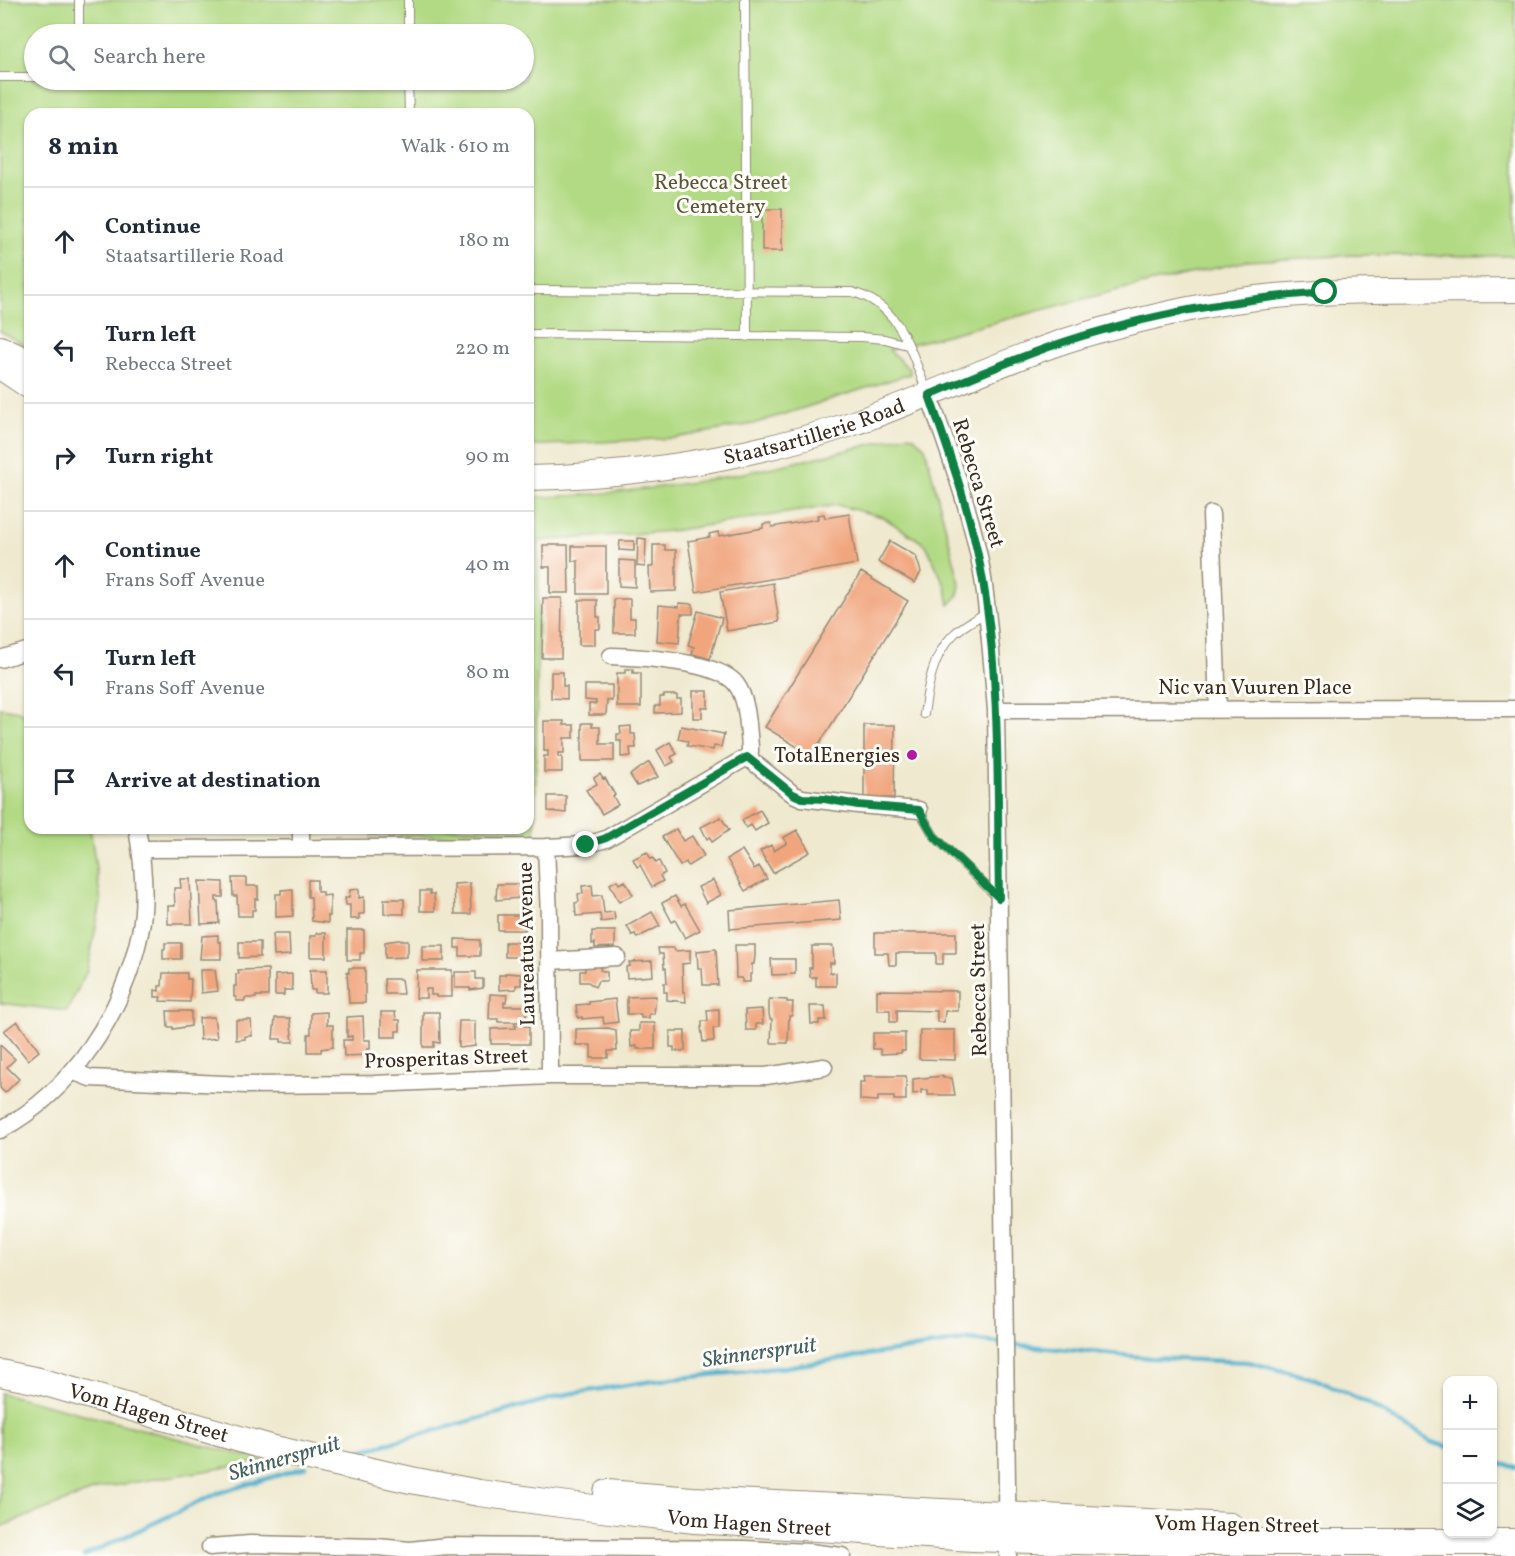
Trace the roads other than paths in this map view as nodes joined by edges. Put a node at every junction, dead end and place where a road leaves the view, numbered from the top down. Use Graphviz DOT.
graph roads {
  1 [pos="79,0"];
  2 [pos="408,0"];
  3 [pos="746,0"];
  4 [pos="79,24"];
  5 [pos="408,24"];
  6 [pos="24,77"];
  7 [pos="0,78"];
  8 [pos="408,90"];
  9 [pos="409,108"];
  10 [pos="534,290"];
  11 [pos="748,290"];
  12 [pos="1515,290"];
  13 [pos="534,334"];
  14 [pos="747,337"];
  15 [pos="907,345"];
  16 [pos="0,348"];
  17 [pos="24,359"];
  18 [pos="0,367"];
  19 [pos="24,383"];
  20 [pos="929,395"];
  21 [pos="534,478"];
  22 [pos="1211,514"];
  23 [pos="987,612"];
  24 [pos="24,652"];
  25 [pos="611,656"];
  26 [pos="0,658"];
  27 [pos="1218,709"];
  28 [pos="1515,709"];
  29 [pos="996,710"];
  30 [pos="924,714"];
  31 [pos="747,757"];
  32 [pos="919,810"];
  33 [pos="138,834"];
  34 [pos="301,834"];
  35 [pos="301,848"];
  36 [pos="546,848"];
  37 [pos="141,849"];
  38 [pos="999,898"];
  39 [pos="616,957"];
  40 [pos="549,962"];
  41 [pos="824,1067"];
  42 [pos="72,1071"];
  43 [pos="549,1076"];
  44 [pos="0,1130"];
  45 [pos="0,1355"];
  46 [pos="0,1373"];
  47 [pos="281,1443"];
  48 [pos="1443,1526"];
  49 [pos="1497,1526"];
  50 [pos="1515,1526"];
  51 [pos="1007,1537"];
  52 [pos="1515,1542"];
  53 [pos="210,1547"];
  54 [pos="410,1553"];
  55 [pos="842,1556"];
  1 -- 4 [label="lane"];
  2 -- 5 [label="lane"];
  3 -- 11 [label="lane"];
  6 -- 7 [label="lane"];
  8 -- 9 [label="lane"];
  10 -- 11 [label="lane"];
  11 -- 14 [label="lane"];
  11 -- 15 [label="lane"];
  12 -- 20 [label="street, Staatsartillerie Road"];
  13 -- 14 [label="lane"];
  14 -- 15 [label="lane"];
  15 -- 20 [label="lane"];
  16 -- 17 [label="street"];
  18 -- 19 [label="street"];
  20 -- 21 [label="street, Staatsartillerie Road"];
  20 -- 23 [label="street, Rebecca Street"];
  22 -- 27 [label="street"];
  23 -- 29 [label="street, Rebecca Street"];
  23 -- 30 [label="lane"];
  24 -- 26 [label="street"];
  25 -- 31 [label="street"];
  27 -- 28 [label="street, Nic van Vuuren Place"];
  27 -- 29 [label="street, Nic van Vuuren Place"];
  29 -- 38 [label="street, Rebecca Street"];
  31 -- 32 [label="street"];
  31 -- 36 [label="street"];
  32 -- 38 [label="lane"];
  33 -- 37 [label="street"];
  34 -- 35 [label="street"];
  35 -- 36 [label="street"];
  35 -- 37 [label="street"];
  36 -- 40 [label="street, Laureatus Avenue"];
  37 -- 42 [label="street"];
  38 -- 51 [label="street, Rebecca Street"];
  39 -- 40 [label="street"];
  40 -- 43 [label="street, Laureatus Avenue"];
  41 -- 43 [label="street, Prosperitas Street"];
  42 -- 43 [label="street, Prosperitas Street"];
  42 -- 44 [label="street"];
  45 -- 47 [label="main road, Vom Hagen Street"];
  46 -- 47 [label="main road, Vom Hagen Street"];
  47 -- 51 [label="main road, Vom Hagen Street"];
  48 -- 51 [label="main road, Vom Hagen Street"];
  49 -- 50 [label="main road"];
  51 -- 52 [label="main road, Vom Hagen Street"];
  53 -- 54 [label="street, Vom Hagen Street"];
  54 -- 55 [label="street, Vom Hagen Street"];
}
